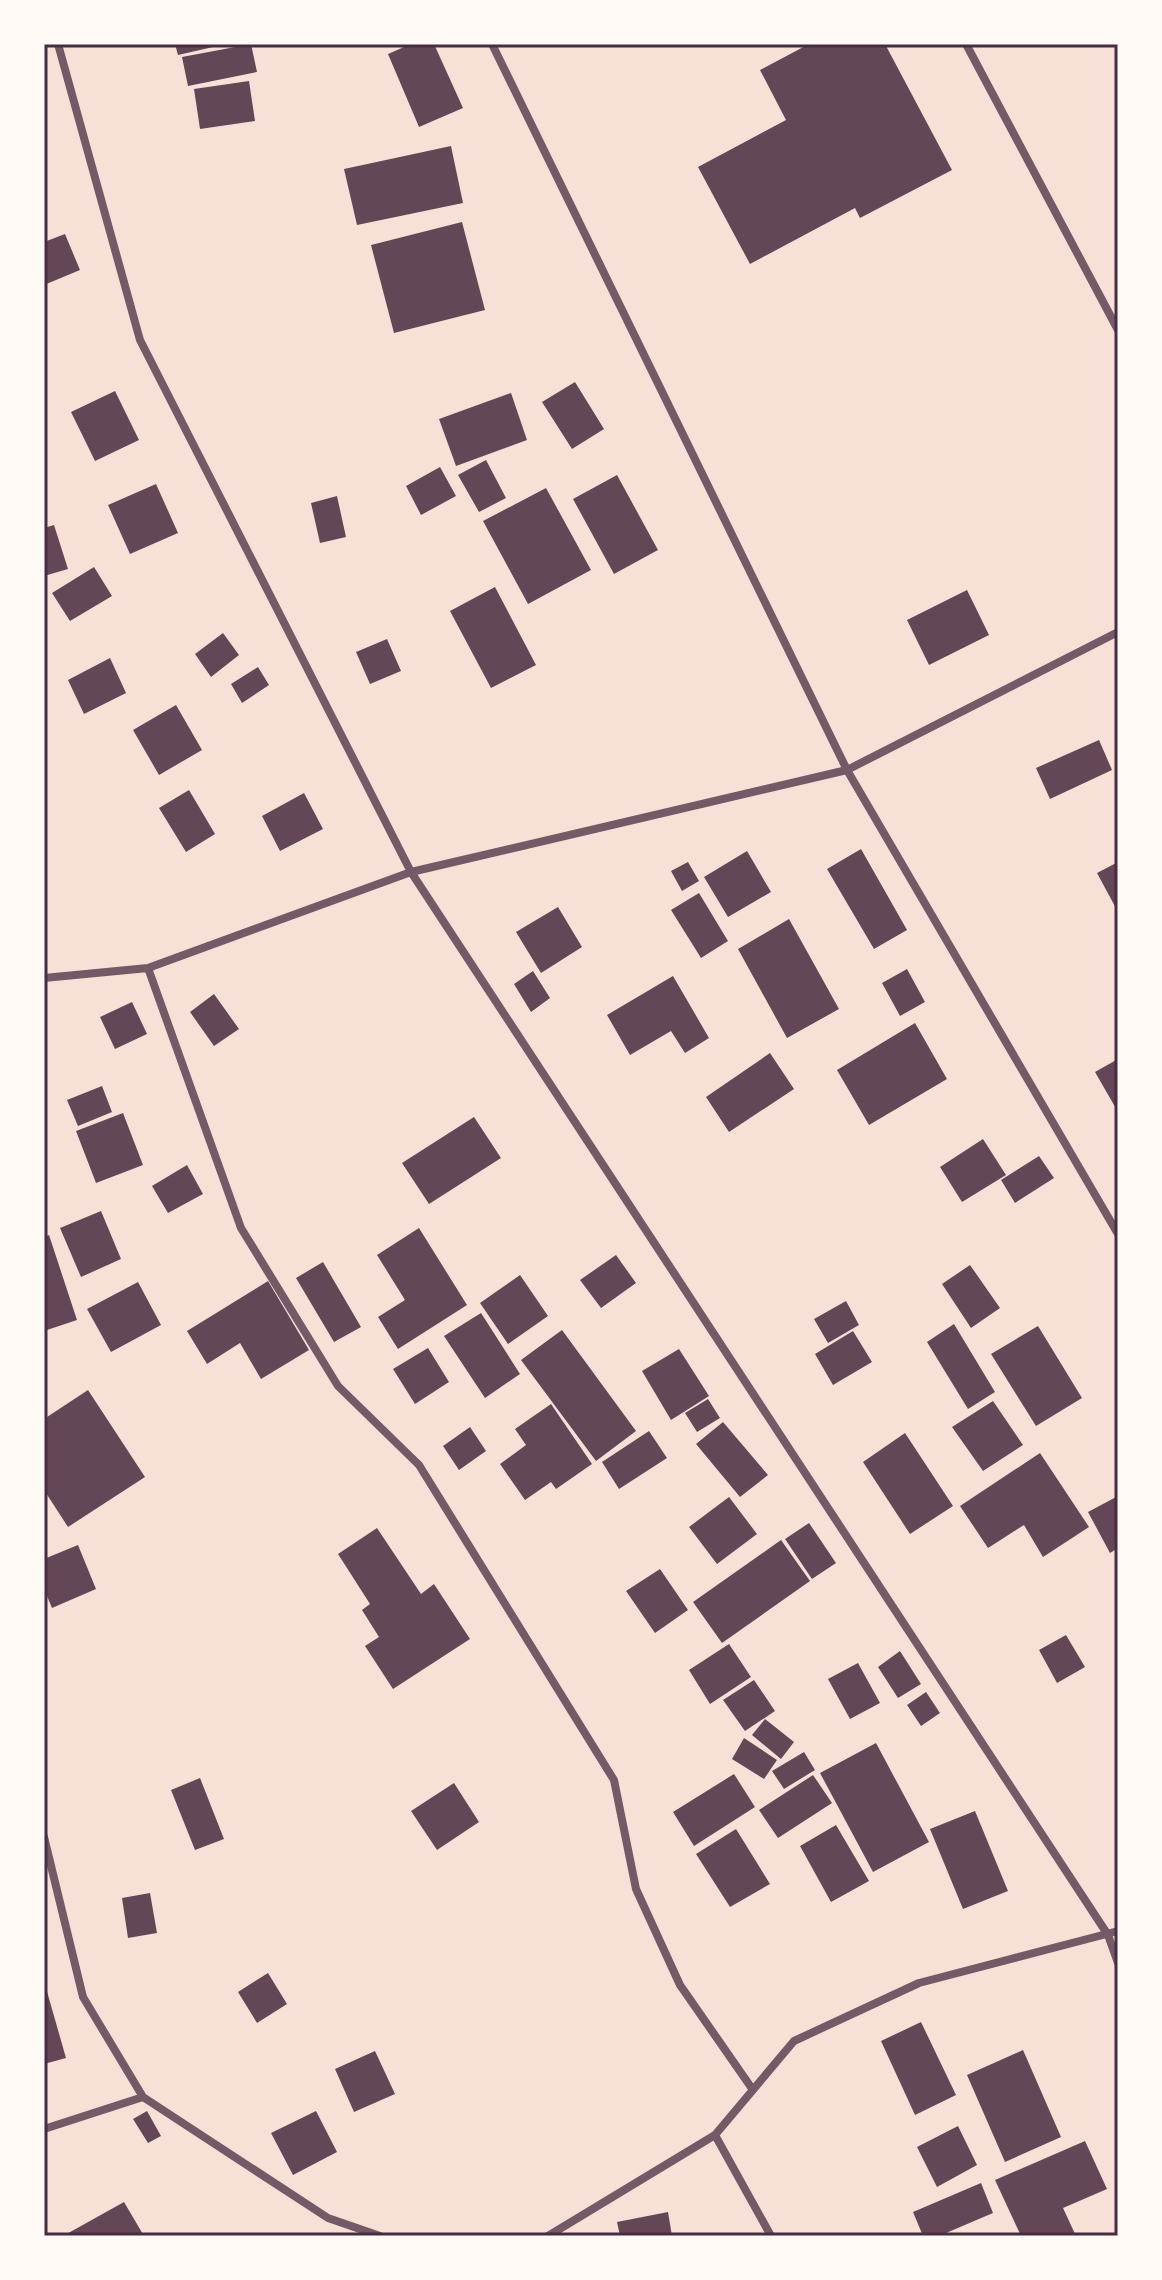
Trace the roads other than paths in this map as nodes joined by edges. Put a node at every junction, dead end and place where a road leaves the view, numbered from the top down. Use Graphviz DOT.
graph roads {
  1 [pos="58,44"];
  2 [pos="492,44"];
  3 [pos="966,44"];
  4 [pos="1118,330"];
  5 [pos="1118,632"];
  6 [pos="847,770"];
  7 [pos="411,872"];
  8 [pos="148,968"];
  9 [pos="44,978"];
  10 [pos="1118,1234"];
  11 [pos="44,1837"];
  12 [pos="1118,1931"];
  13 [pos="1108,1935"];
  14 [pos="1118,1963"];
  15 [pos="753,2090"];
  16 [pos="143,2097"];
  17 [pos="44,2129"];
  18 [pos="715,2135"];
  19 [pos="380,2236"];
  20 [pos="548,2236"];
  21 [pos="771,2236"];
  1 -- 7 [label="street"];
  2 -- 6 [label="street"];
  3 -- 4 [label="street"];
  5 -- 6 [label="street"];
  6 -- 7 [label="street"];
  6 -- 10 [label="street"];
  7 -- 8 [label="street"];
  7 -- 13 [label="street"];
  8 -- 9 [label="street"];
  8 -- 15 [label="street"];
  11 -- 16 [label="street"];
  12 -- 13 [label="street"];
  13 -- 14 [label="street"];
  13 -- 15 [label="street"];
  15 -- 18 [label="street"];
  16 -- 17 [label="street"];
  16 -- 19 [label="street"];
  18 -- 20 [label="street"];
  18 -- 21 [label="street"];
}
